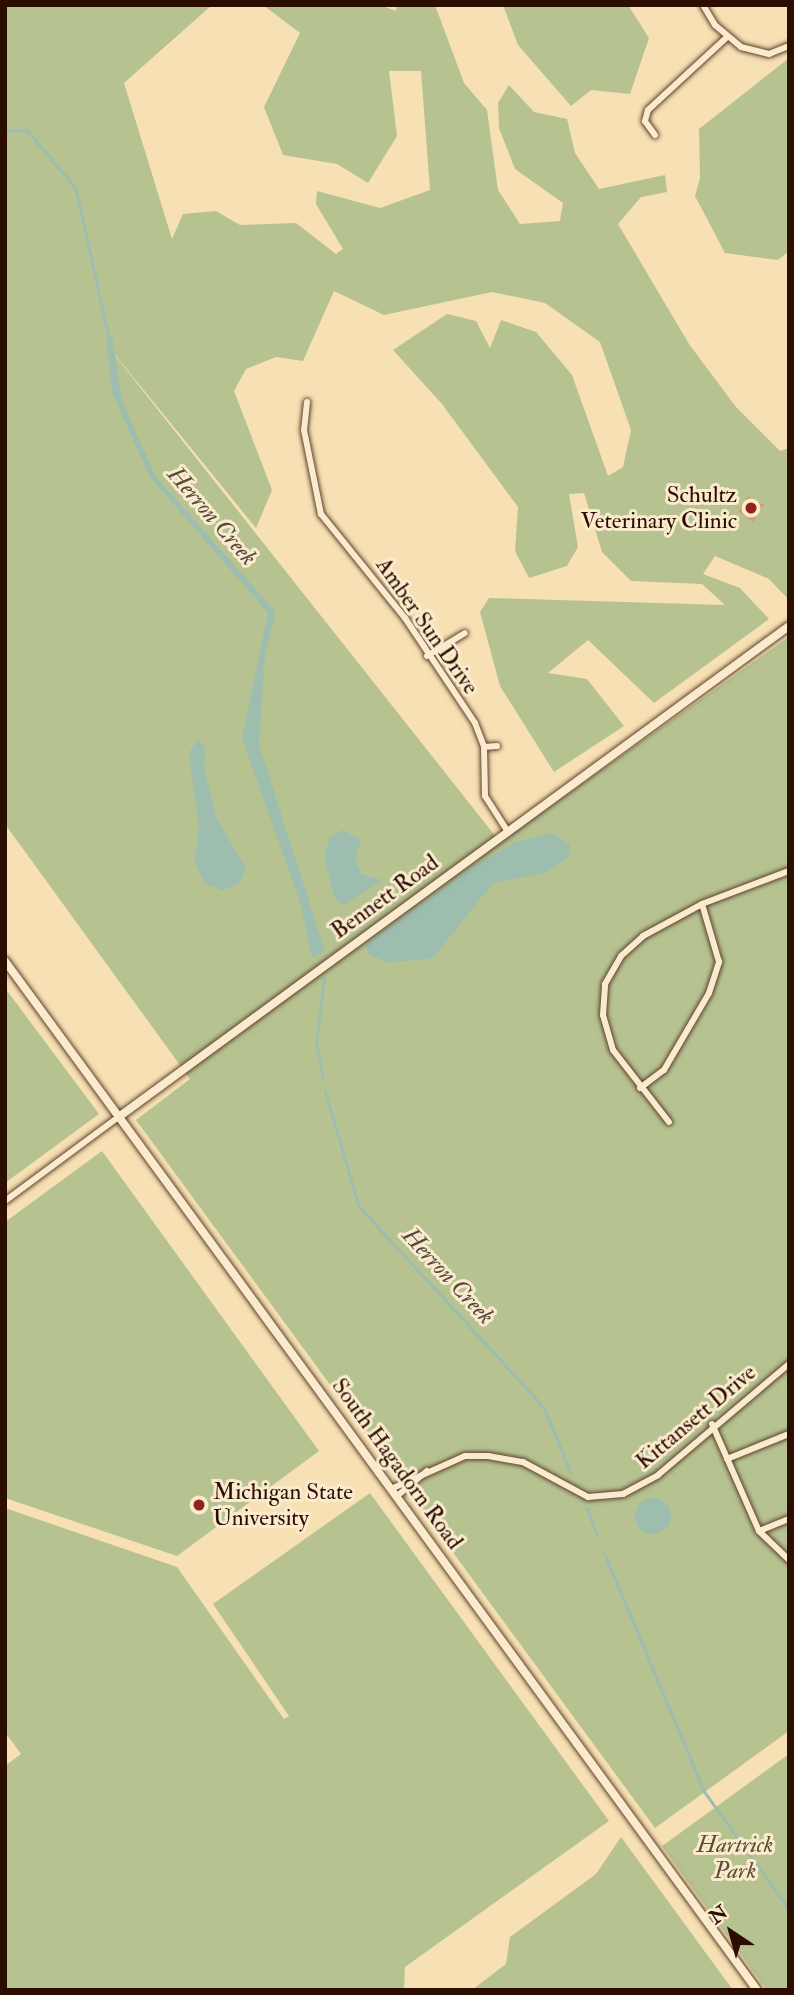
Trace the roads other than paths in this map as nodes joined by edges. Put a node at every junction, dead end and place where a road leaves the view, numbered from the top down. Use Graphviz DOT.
graph roads {
  1 [pos="703,5"];
  2 [pos="727,37"];
  3 [pos="789,46"];
  4 [pos="655,135"];
  5 [pos="307,402"];
  6 [pos="789,626"];
  7 [pos="465,634"];
  8 [pos="427,656"];
  9 [pos="497,746"];
  10 [pos="484,747"];
  11 [pos="508,832"];
  12 [pos="787,872"];
  13 [pos="702,904"];
  14 [pos="5,961"];
  15 [pos="640,1088"];
  16 [pos="120,1116"];
  17 [pos="669,1122"];
  18 [pos="5,1201"];
  19 [pos="789,1364"];
  20 [pos="712,1424"];
  21 [pos="789,1434"];
  22 [pos="727,1459"];
  23 [pos="427,1471"];
  24 [pos="391,1489"];
  25 [pos="397,1496"];
  26 [pos="789,1519"];
  27 [pos="760,1531"];
  28 [pos="789,1560"];
  29 [pos="757,1990"];
  1 -- 2 [label="street"];
  2 -- 3 [label="street"];
  2 -- 4 [label="street"];
  5 -- 8 [label="street, Amber Sun Drive"];
  6 -- 11 [label="street, Bennett Road"];
  7 -- 8 [label="street"];
  8 -- 10 [label="street, Amber Sun Drive"];
  9 -- 10 [label="street"];
  10 -- 11 [label="street, Amber Sun Drive"];
  11 -- 16 [label="street, Bennett Road"];
  12 -- 13 [label="street"];
  13 -- 15 [label="street"];
  13 -- 15 [label="street"];
  14 -- 16 [label="street, South Hagadorn Road"];
  15 -- 17 [label="street"];
  16 -- 18 [label="street, Bennett Road"];
  16 -- 24 [label="street, South Hagadorn Road"];
  19 -- 20 [label="street, Kittansett Drive"];
  20 -- 22 [label="street"];
  20 -- 23 [label="street, Kittansett Drive"];
  21 -- 22 [label="street"];
  22 -- 27 [label="street"];
  23 -- 24 [label="street, Kittansett Drive"];
  23 -- 25 [label="street, Kittansett Drive"];
  24 -- 25 [label="street, South Hagadorn Road"];
  25 -- 29 [label="street, South Hagadorn Road"];
  26 -- 27 [label="street"];
  27 -- 28 [label="street"];
}
